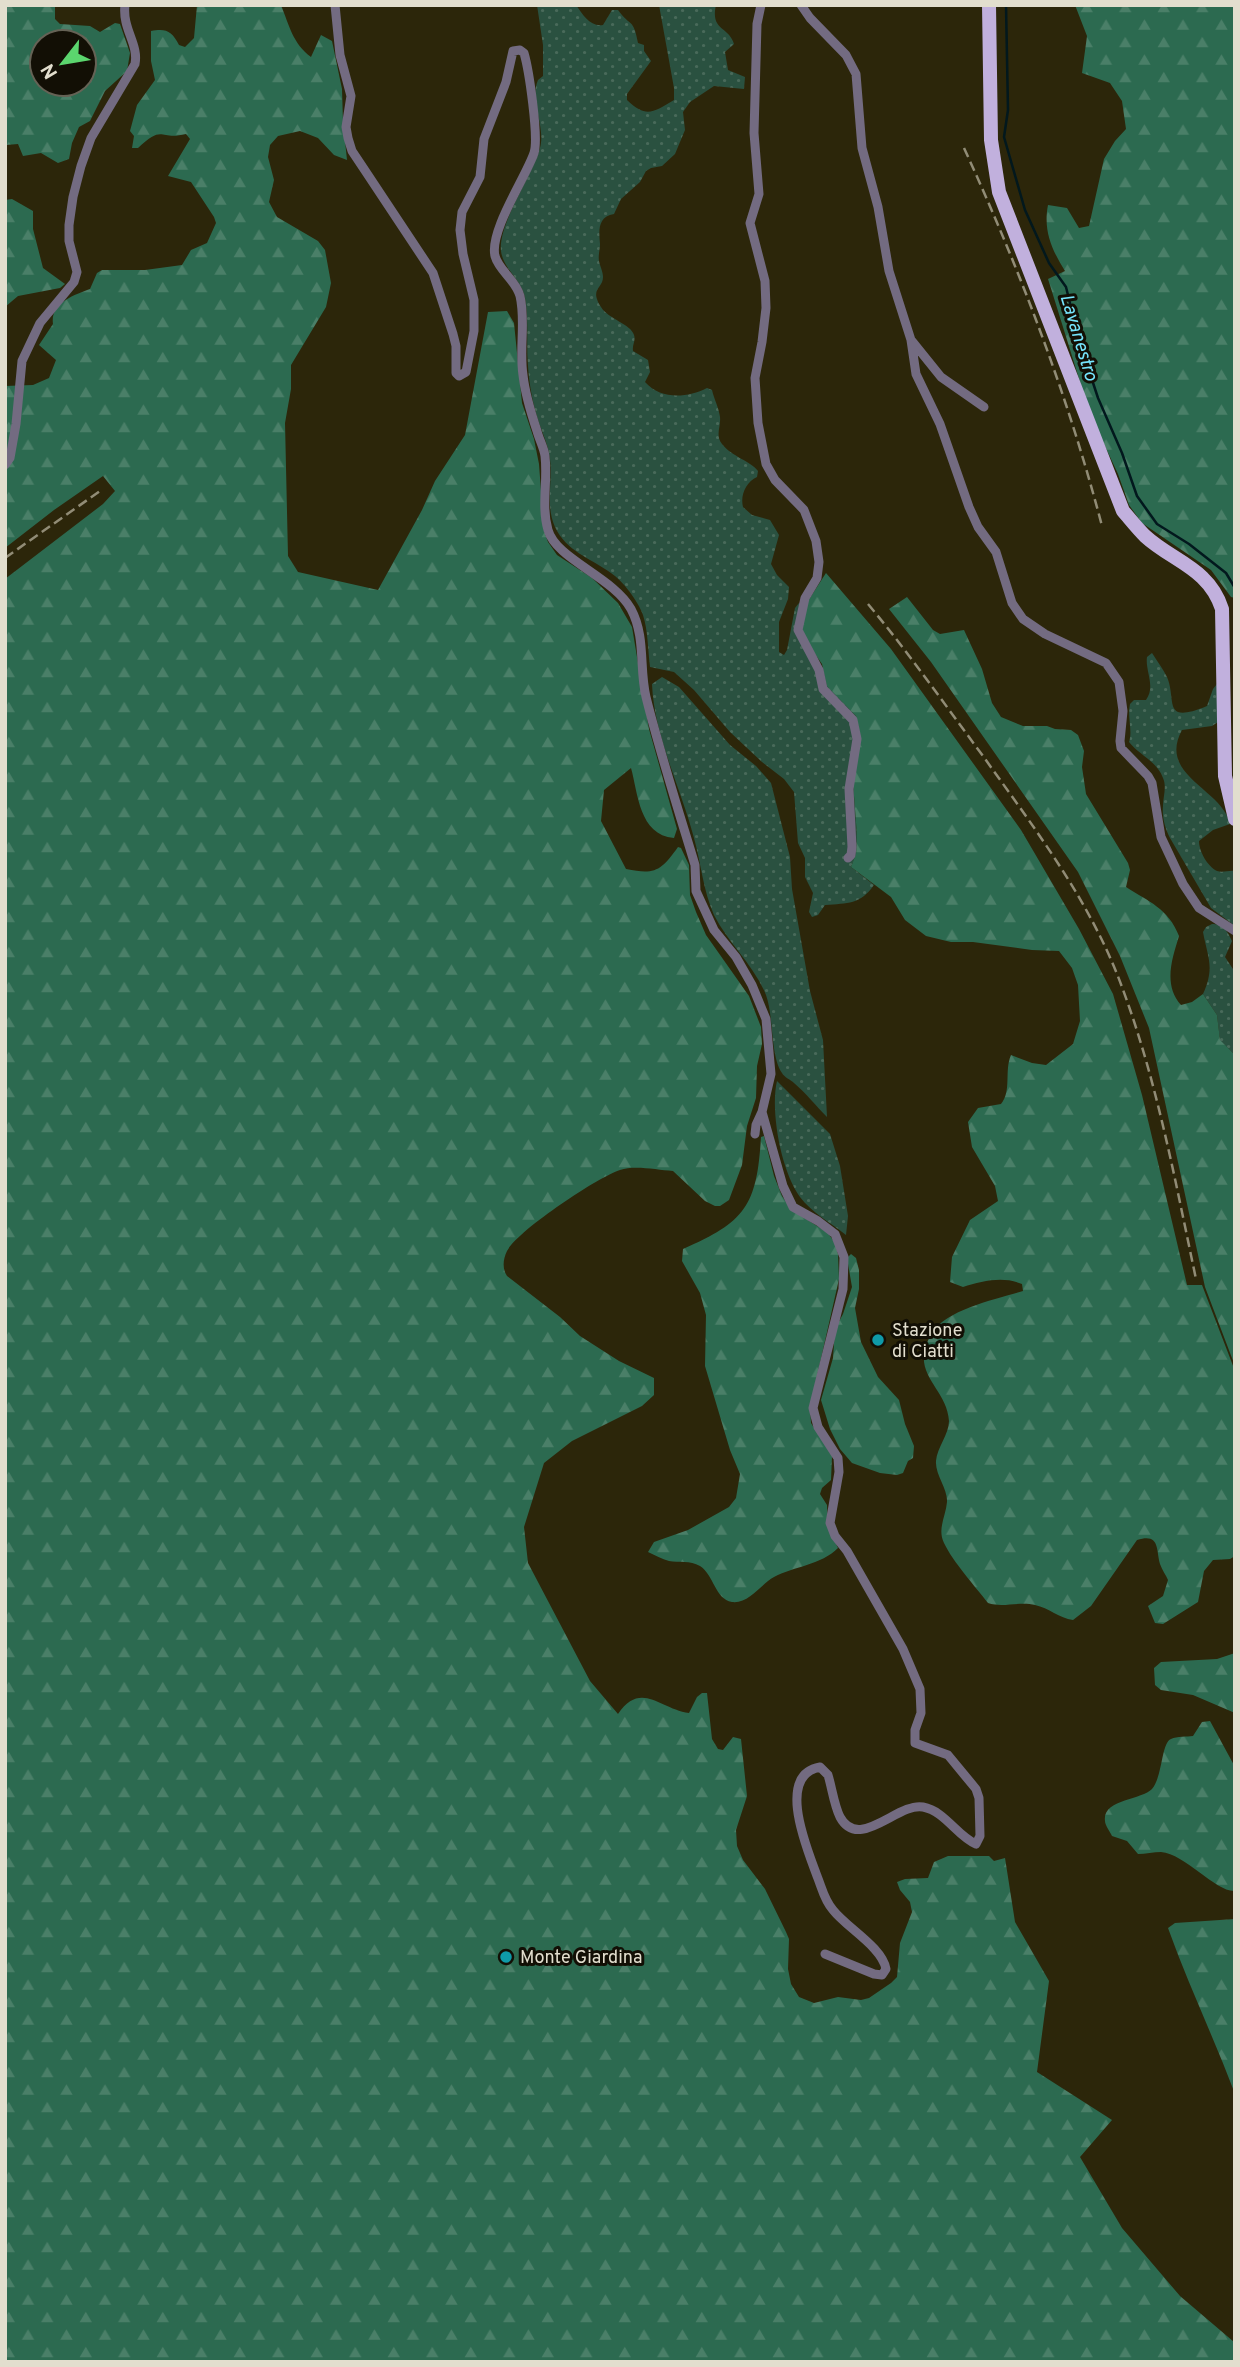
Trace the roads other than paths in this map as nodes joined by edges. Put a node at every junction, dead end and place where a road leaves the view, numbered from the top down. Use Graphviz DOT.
graph roads {
  1 [pos="125,5"];
  2 [pos="335,5"];
  3 [pos="761,5"];
  4 [pos="801,5"];
  5 [pos="989,5"];
  6 [pos="911,340"];
  7 [pos="984,407"];
  8 [pos="5,464"];
  9 [pos="1235,819"];
  10 [pos="848,858"];
  11 [pos="1235,931"];
  12 [pos="762,1112"];
  13 [pos="755,1134"];
  14 [pos="825,1954"];
  1 -- 8 [label="street"];
  2 -- 12 [label="street"];
  3 -- 10 [label="street"];
  4 -- 6 [label="street"];
  5 -- 9 [label="main road"];
  6 -- 7 [label="street"];
  6 -- 11 [label="street"];
  12 -- 13 [label="street"];
  12 -- 14 [label="street"];
}
